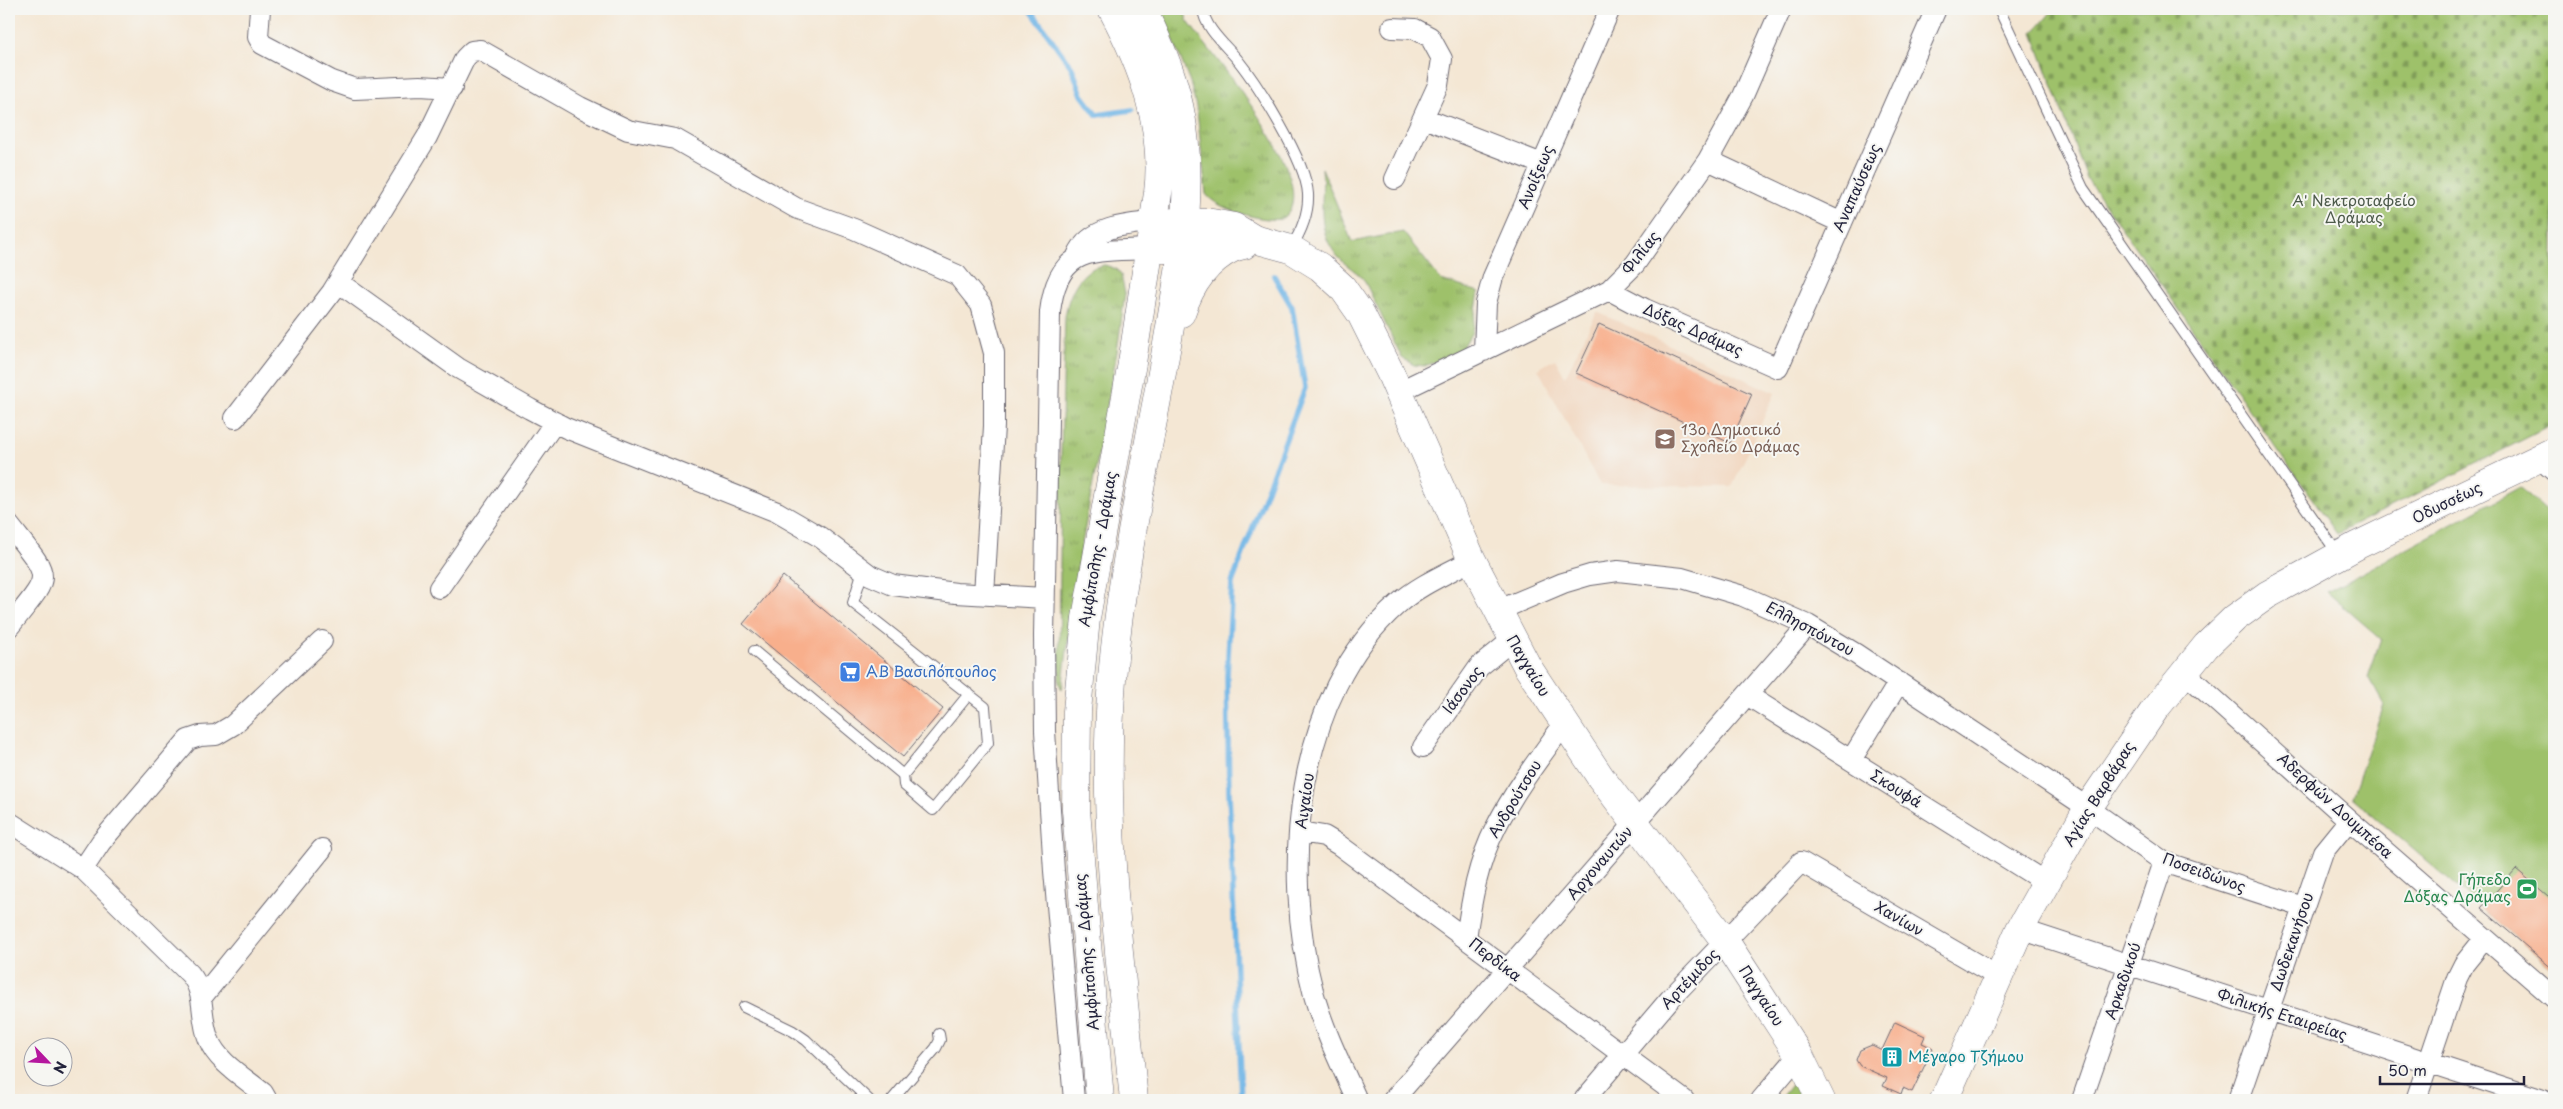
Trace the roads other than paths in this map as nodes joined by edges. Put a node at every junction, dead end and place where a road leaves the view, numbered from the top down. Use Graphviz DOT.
graph roads {
  1 [pos="260,9"];
  2 [pos="1112,9"];
  3 [pos="1143,9"];
  4 [pos="1203,9"];
  5 [pos="1610,9"];
  6 [pos="1781,9"];
  7 [pos="1936,9"];
  8 [pos="1999,9"];
  9 [pos="1392,28"];
  10 [pos="452,88"];
  11 [pos="1424,118"];
  12 [pos="1708,160"];
  13 [pos="1542,164"];
  14 [pos="1395,179"];
  15 [pos="1154,222"];
  16 [pos="1842,222"];
  17 [pos="1183,235"];
  18 [pos="1264,246"];
  19 [pos="1149,249"];
  20 [pos="1077,256"];
  21 [pos="338,282"];
  22 [pos="1609,290"];
  23 [pos="1484,351"];
  24 [pos="1778,368"];
  25 [pos="1398,392"];
  26 [pos="235,418"];
  27 [pos="555,422"];
  28 [pos="1150,436"];
  29 [pos="2539,459"];
  30 [pos="9,525"];
  31 [pos="2338,555"];
  32 [pos="1472,560"];
  33 [pos="863,570"];
  34 [pos="439,588"];
  35 [pos="984,595"];
  36 [pos="1044,598"];
  37 [pos="1497,611"];
  38 [pos="1808,625"];
  39 [pos="9,628"];
  40 [pos="1512,640"];
  41 [pos="322,641"];
  42 [pos="754,651"];
  43 [pos="2184,672"];
  44 [pos="1899,682"];
  45 [pos="969,694"];
  46 [pos="1747,695"];
  47 [pos="1564,724"];
  48 [pos="1423,747"];
  49 [pos="1851,760"];
  50 [pos="903,774"];
  51 [pos="2088,808"];
  52 [pos="2349,820"];
  53 [pos="9,822"];
  54 [pos="1635,823"];
  55 [pos="1300,832"];
  56 [pos="322,850"];
  57 [pos="1801,862"];
  58 [pos="2164,862"];
  59 [pos="83,870"];
  60 [pos="2045,882"];
  61 [pos="2303,907"];
  62 [pos="2020,929"];
  63 [pos="2485,938"];
  64 [pos="1466,939"];
  65 [pos="1725,941"];
  66 [pos="2129,965"];
  67 [pos="1507,969"];
  68 [pos="1998,976"];
  69 [pos="202,996"];
  70 [pos="2554,998"];
  71 [pos="744,1007"];
  72 [pos="2268,1011"];
  73 [pos="939,1034"];
  74 [pos="1622,1055"];
  75 [pos="1799,1055"];
  76 [pos="2428,1063"];
  77 [pos="1673,1097"];
  78 [pos="268,1100"];
  79 [pos="869,1100"];
  80 [pos="892,1100"];
  81 [pos="1074,1100"];
  82 [pos="1100,1100"];
  83 [pos="1134,1100"];
  84 [pos="1357,1100"];
  85 [pos="1393,1100"];
  86 [pos="1584,1100"];
  87 [pos="1761,1100"];
  88 [pos="1821,1100"];
  89 [pos="1944,1100"];
  90 [pos="2082,1100"];
  91 [pos="2238,1100"];
  92 [pos="2416,1100"];
  93 [pos="2543,1100"];
  1 -- 10 [label="street"];
  2 -- 15 [label="main road, Αμφίπολης - Δράμας"];
  3 -- 17 [label="main road, Αμφίπολης - Δράμας"];
  4 -- 18 [label="lane"];
  5 -- 13 [label="street, Ανοίξεως"];
  6 -- 12 [label="street, Φιλίας"];
  7 -- 16 [label="street, Αναπαύσεως"];
  8 -- 31 [label="lane"];
  9 -- 11 [label="street"];
  10 -- 21 [label="street"];
  10 -- 35 [label="street"];
  11 -- 13 [label="street"];
  11 -- 14 [label="street"];
  12 -- 16 [label="street"];
  12 -- 22 [label="street, Φιλίας"];
  13 -- 23 [label="street, Ανοίξεως"];
  15 -- 17 [label="main road"];
  15 -- 19 [label="main road, Αμφίπολης - Δράμας"];
  15 -- 20 [label="street"];
  16 -- 24 [label="street, Αναπαύσεως"];
  17 -- 18 [label="main road"];
  17 -- 19 [label="main road"];
  17 -- 28 [label="main road, Αμφίπολης - Δράμας"];
  18 -- 25 [label="main road, Παγγαίου"];
  18 -- 28 [label="main road"];
  19 -- 20 [label="street"];
  19 -- 82 [label="main road, Αμφίπολης - Δράμας"];
  20 -- 36 [label="street"];
  21 -- 26 [label="street"];
  21 -- 27 [label="street"];
  22 -- 23 [label="street, Φιλίας"];
  22 -- 24 [label="street, Δόξας Δράμας"];
  23 -- 25 [label="street, Φιλίας"];
  25 -- 32 [label="main road, Παγγαίου"];
  27 -- 33 [label="street"];
  27 -- 34 [label="street"];
  28 -- 83 [label="main road, Αμφίπολης - Δράμας"];
  29 -- 31 [label="main road, Οδυσσέως"];
  30 -- 39 [label="street"];
  31 -- 43 [label="main road, Αγίας Βαρβάρας"];
  32 -- 37 [label="main road, Παγγαίου"];
  32 -- 55 [label="street, Αιγαίου"];
  33 -- 35 [label="street"];
  33 -- 45 [label="lane"];
  35 -- 36 [label="street"];
  36 -- 81 [label="street"];
  37 -- 38 [label="street, Ελλησπόντου"];
  37 -- 40 [label="main road, Παγγαίου"];
  38 -- 44 [label="street, Ελλησπόντου"];
  38 -- 46 [label="street, Αργοναυτών"];
  40 -- 47 [label="main road, Παγγαίου"];
  40 -- 48 [label="street, Ιάσονος"];
  41 -- 59 [label="street"];
  42 -- 50 [label="lane"];
  43 -- 51 [label="main road, Αγίας Βαρβάρας"];
  43 -- 52 [label="street, Αδερφών Δουμπέσα"];
  44 -- 49 [label="street"];
  44 -- 51 [label="street, Ελλησπόντου"];
  45 -- 50 [label="lane"];
  45 -- 50 [label="lane"];
  46 -- 49 [label="street, Σκουφά"];
  46 -- 54 [label="street, Αργοναυτών"];
  47 -- 54 [label="main road, Παγγαίου"];
  47 -- 64 [label="street, Ανδρούτσου"];
  49 -- 60 [label="street, Σκουφά"];
  51 -- 58 [label="street, Ποσειδώνος"];
  51 -- 60 [label="main road, Αγίας Βαρβάρας"];
  52 -- 61 [label="street, Δωδεκανήσου"];
  52 -- 63 [label="street, Αδερφών Δουμπέσα"];
  53 -- 59 [label="street"];
  54 -- 65 [label="main road, Παγγαίου"];
  54 -- 67 [label="street, Αργοναυτών"];
  55 -- 64 [label="street, Περδίκα"];
  55 -- 84 [label="street, Αιγαίου"];
  56 -- 69 [label="street"];
  57 -- 65 [label="street, Αρτέμιδος"];
  57 -- 68 [label="street, Χανίων"];
  58 -- 61 [label="street, Ποσειδώνος"];
  58 -- 66 [label="street, Αρκαδικού"];
  59 -- 69 [label="street"];
  60 -- 62 [label="main road, Αγίας Βαρβάρας"];
  61 -- 72 [label="street, Δωδεκανήσου"];
  62 -- 66 [label="street, Φιλικής Εταιρείας"];
  62 -- 68 [label="main road, Αγίας Βαρβάρας"];
  63 -- 70 [label="street, Αδερφών Δουμπέσα"];
  63 -- 76 [label="street"];
  64 -- 67 [label="street, Περδίκα"];
  65 -- 74 [label="street, Αρτέμιδος"];
  65 -- 75 [label="main road, Παγγαίου"];
  66 -- 72 [label="street, Φιλικής Εταιρείας"];
  66 -- 90 [label="street, Αρκαδικού"];
  67 -- 74 [label="street, Περδίκα"];
  67 -- 85 [label="street, Αργοναυτών"];
  68 -- 89 [label="main road, Αγίας Βαρβάρας"];
  69 -- 78 [label="street"];
  71 -- 79 [label="lane"];
  72 -- 76 [label="street, Φιλικής Εταιρείας"];
  72 -- 91 [label="street, Δωδεκανήσου"];
  73 -- 80 [label="lane"];
  74 -- 77 [label="street, Περδίκα"];
  74 -- 86 [label="street, Αρτέμιδος"];
  75 -- 87 [label="street"];
  75 -- 88 [label="main road, Παγγαίου"];
  76 -- 92 [label="street"];
  76 -- 93 [label="street, Φιλικής Εταιρείας"];
}
